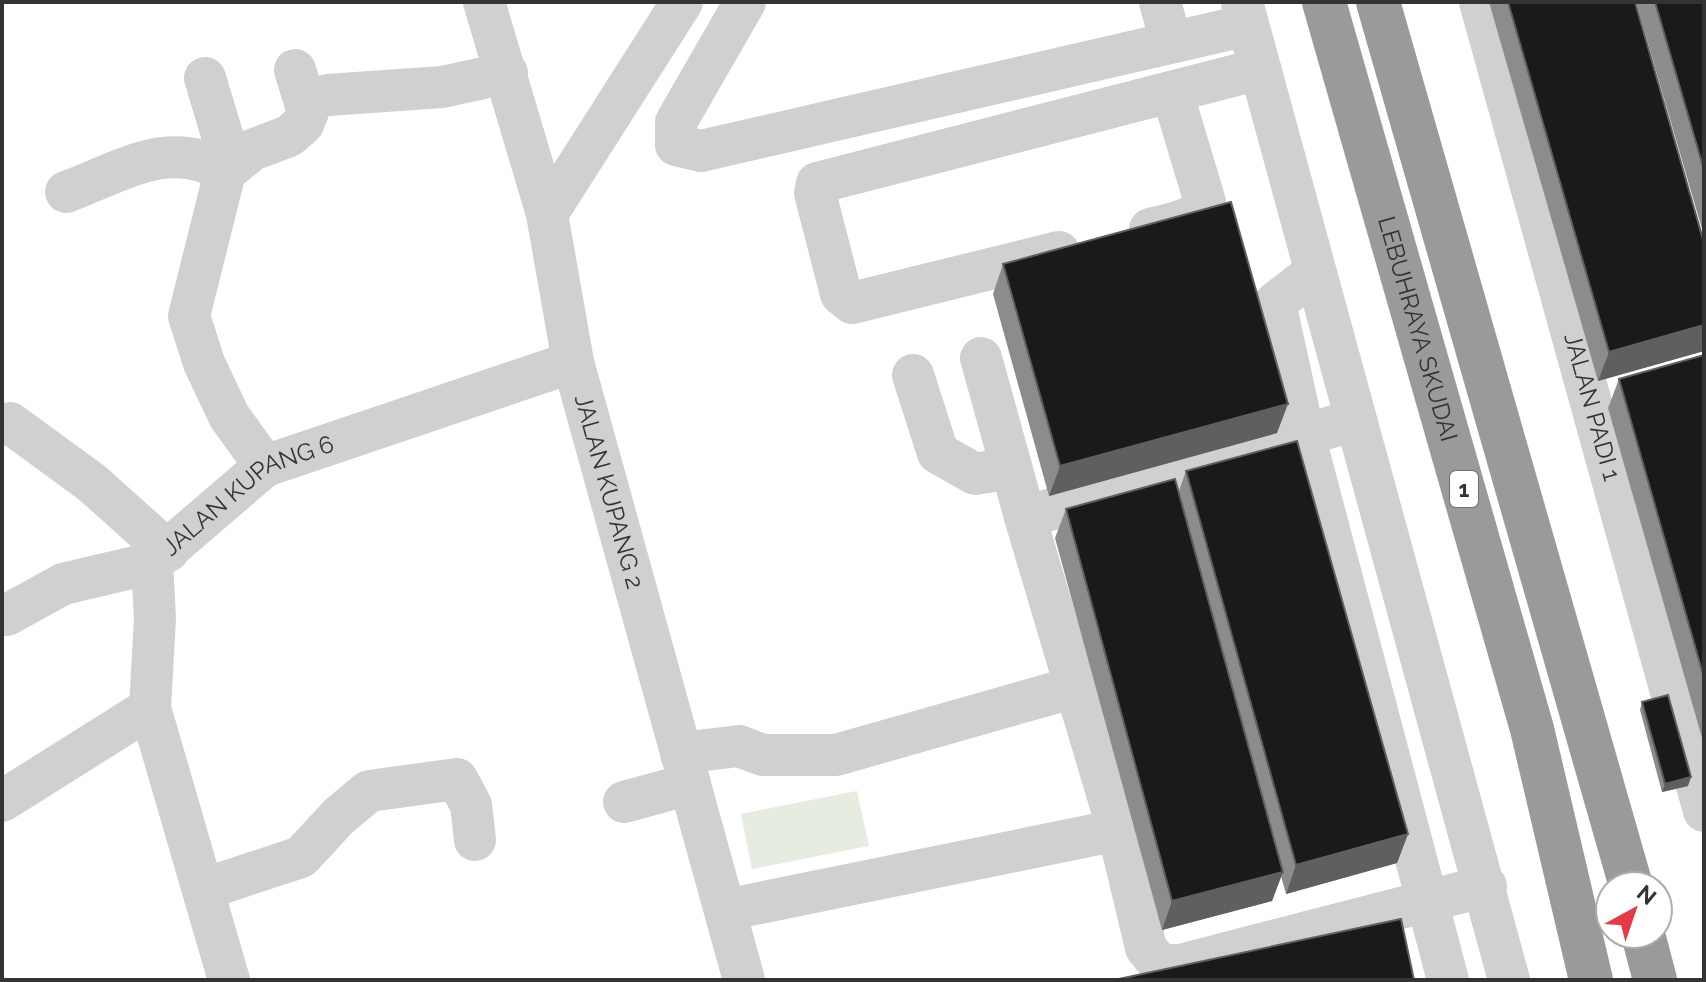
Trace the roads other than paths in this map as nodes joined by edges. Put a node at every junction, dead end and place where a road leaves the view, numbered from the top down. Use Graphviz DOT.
graph roads {
  1 [pos="484,2"];
  2 [pos="682,2"];
  3 [pos="745,2"];
  4 [pos="1160,2"];
  5 [pos="1324,2"];
  6 [pos="1378,2"];
  7 [pos="1480,2"];
  8 [pos="1245,13"];
  9 [pos="1171,42"];
  10 [pos="1260,69"];
  11 [pos="295,70"];
  12 [pos="507,73"];
  13 [pos="205,78"];
  14 [pos="1172,92"];
  15 [pos="328,95"];
  16 [pos="225,172"];
  17 [pos="66,192"];
  18 [pos="547,214"];
  19 [pos="1315,272"];
  20 [pos="981,358"];
  21 [pos="573,362"];
  22 [pos="913,375"];
  23 [pos="1632,389"];
  24 [pos="1589,402"];
  25 [pos="1355,420"];
  26 [pos="2,425"];
  27 [pos="1304,435"];
  28 [pos="265,466"];
  29 [pos="1011,468"];
  30 [pos="1025,517"];
  31 [pos="160,557"];
  32 [pos="2,613"];
  33 [pos="1075,687"];
  34 [pos="150,708"];
  35 [pos="685,768"];
  36 [pos="2,801"];
  37 [pos="624,802"];
  38 [pos="1704,811"];
  39 [pos="1118,830"];
  40 [pos="475,840"];
  41 [pos="1626,870"];
  42 [pos="1486,886"];
  43 [pos="204,889"];
  44 [pos="1426,899"];
  45 [pos="725,910"];
  46 [pos="1647,950"];
  47 [pos="229,980"];
  48 [pos="744,980"];
  49 [pos="1448,980"];
  50 [pos="1509,980"];
  51 [pos="1591,980"];
  52 [pos="1655,980"];
  1 -- 12 [label="street, JALAN KUPANG 2"];
  2 -- 18 [label="street"];
  3 -- 9 [label="street"];
  4 -- 9 [label="street"];
  5 -- 51 [label="highway, LEBUHRAYA SKUDAI / 1"];
  6 -- 41 [label="highway, 1"];
  7 -- 24 [label="street, JALAN PADI 1"];
  8 -- 9 [label="street"];
  8 -- 10 [label="street"];
  10 -- 14 [label="street"];
  10 -- 19 [label="street"];
  11 -- 16 [label="street"];
  12 -- 15 [label="street"];
  12 -- 18 [label="street, JALAN KUPANG 2"];
  13 -- 16 [label="street"];
  14 -- 14 [label="street"];
  16 -- 17 [label="street"];
  16 -- 28 [label="street"];
  18 -- 21 [label="street, JALAN KUPANG 2"];
  19 -- 25 [label="street"];
  19 -- 27 [label="street"];
  20 -- 29 [label="street"];
  21 -- 28 [label="street, JALAN KUPANG 6"];
  21 -- 35 [label="street, JALAN KUPANG 2"];
  22 -- 29 [label="street"];
  23 -- 24 [label="street"];
  24 -- 38 [label="street, JALAN PADI 1"];
  25 -- 27 [label="street"];
  25 -- 42 [label="street"];
  26 -- 31 [label="street"];
  27 -- 30 [label="street"];
  27 -- 44 [label="street"];
  28 -- 31 [label="street, JALAN KUPANG 6"];
  29 -- 30 [label="street"];
  30 -- 33 [label="street"];
  31 -- 32 [label="street"];
  31 -- 34 [label="street, JALAN KUPANG 6"];
  33 -- 35 [label="street"];
  33 -- 39 [label="street"];
  34 -- 36 [label="street"];
  34 -- 43 [label="street, JALAN KUPANG 6"];
  35 -- 37 [label="street"];
  35 -- 45 [label="street, JALAN KUPANG 2"];
  39 -- 44 [label="street"];
  39 -- 45 [label="street"];
  40 -- 43 [label="street"];
  42 -- 44 [label="street"];
  42 -- 50 [label="street"];
  43 -- 47 [label="street, JALAN KUPANG 6"];
  44 -- 49 [label="street"];
  45 -- 48 [label="street, JALAN KUPANG 2"];
  46 -- 52 [label="highway"];
}
